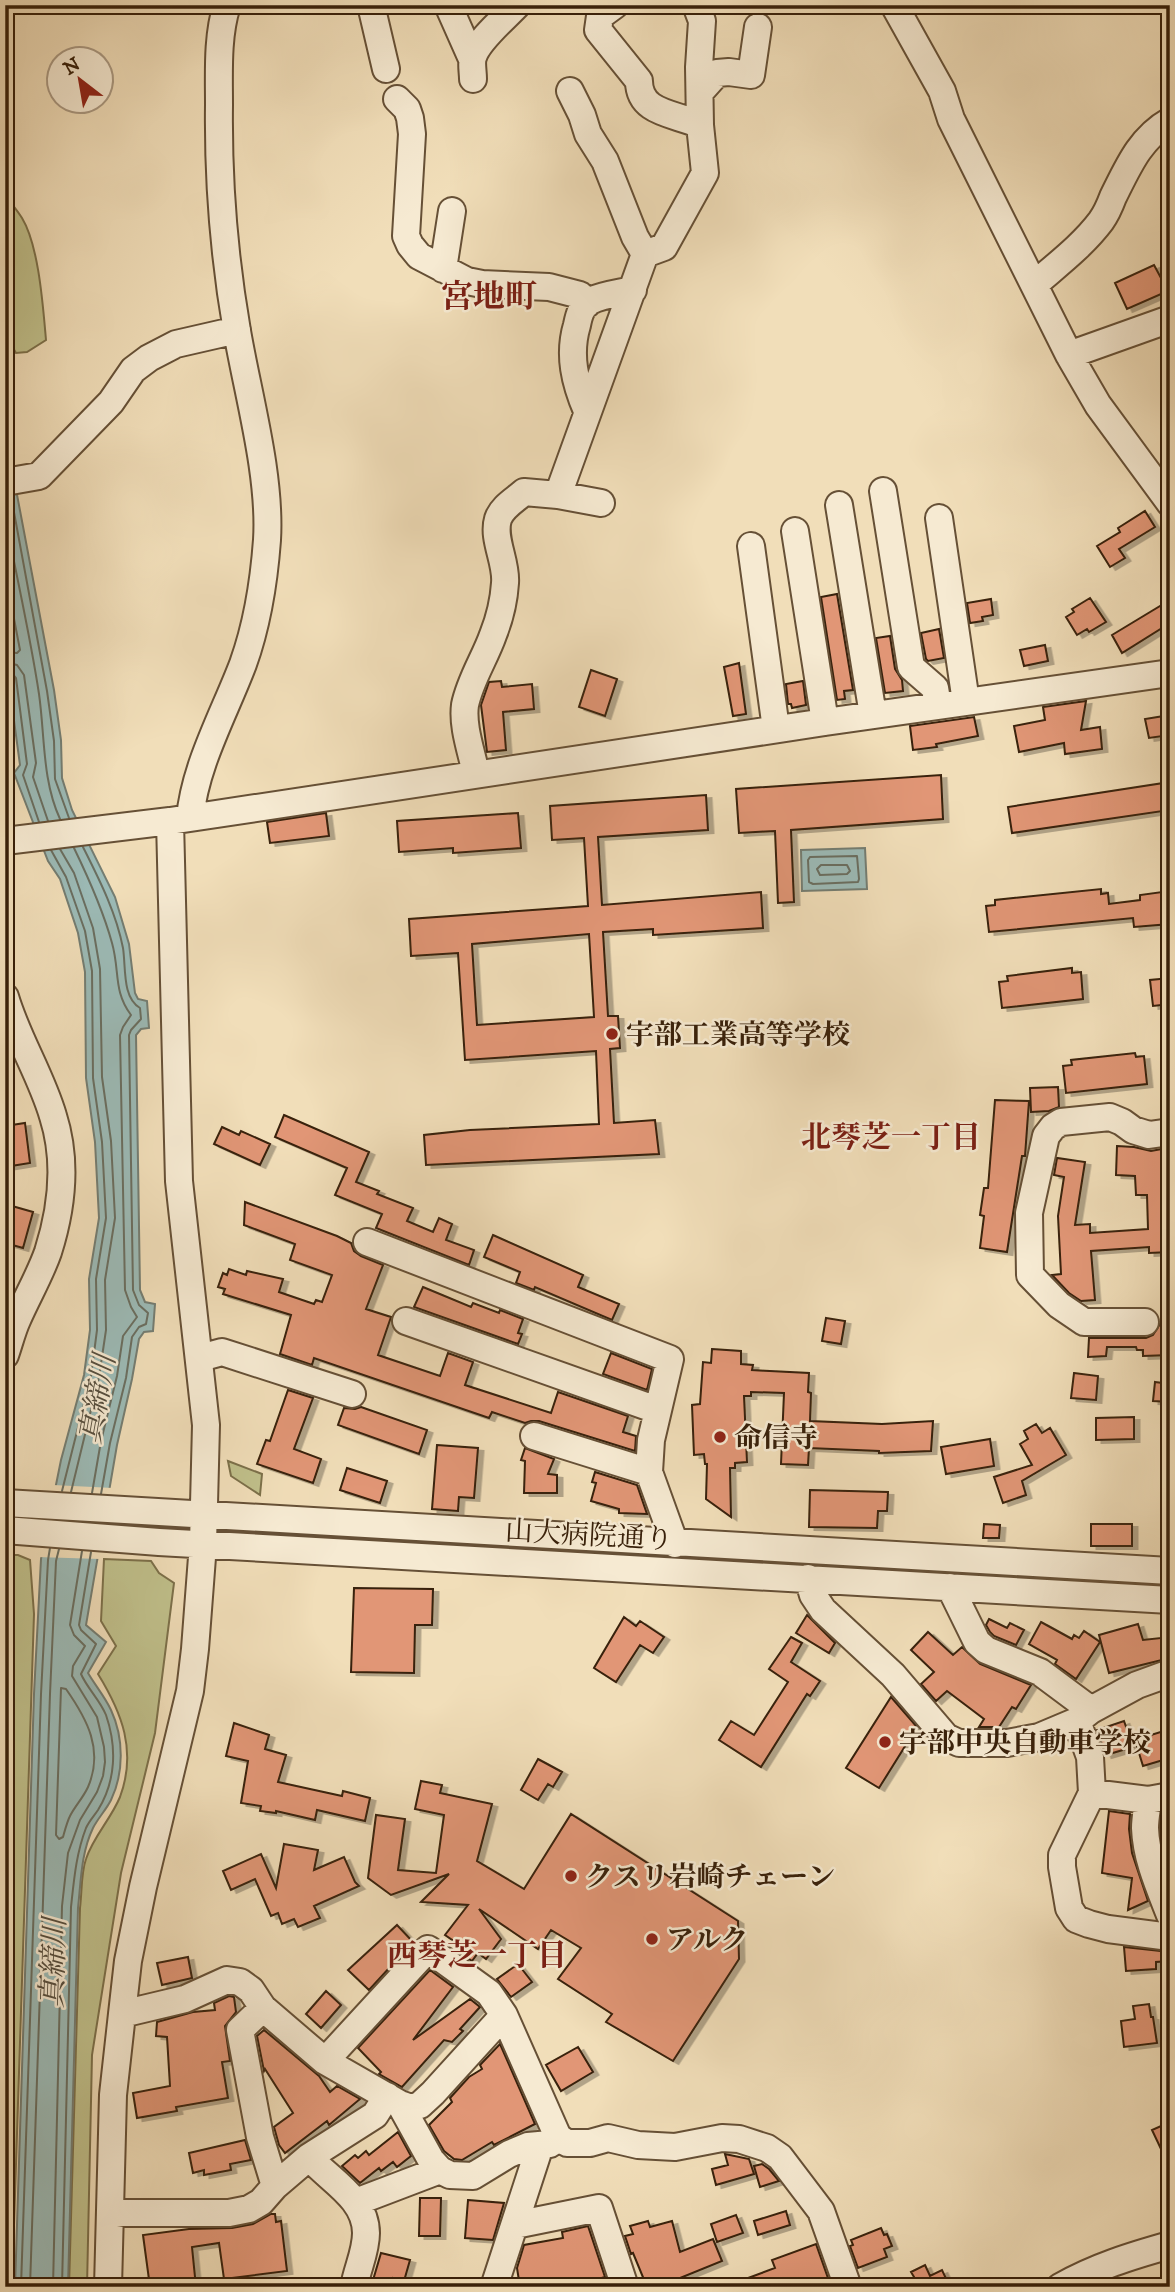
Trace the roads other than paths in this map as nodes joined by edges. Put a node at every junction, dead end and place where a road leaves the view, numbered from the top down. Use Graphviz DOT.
graph roads {
  1 [pos="228,5"];
  2 [pos="371,5"];
  3 [pos="448,5"];
  4 [pos="517,5"];
  5 [pos="614,5"];
  6 [pos="696,5"];
  7 [pos="894,5"];
  8 [pos="758,27"];
  9 [pos="386,69"];
  10 [pos="570,91"];
  11 [pos="700,92"];
  12 [pos="397,99"];
  13 [pos="1170,121"];
  14 [pos="700,125"];
  15 [pos="452,211"];
  16 [pos="645,254"];
  17 [pos="443,269"];
  18 [pos="1035,284"];
  19 [pos="633,290"];
  20 [pos="587,304"];
  21 [pos="1170,318"];
  22 [pos="237,330"];
  23 [pos="1069,355"];
  24 [pos="587,411"];
  25 [pos="15,480"];
  26 [pos="883,491"];
  27 [pos="558,495"];
  28 [pos="601,503"];
  29 [pos="1170,503"];
  30 [pos="839,505"];
  31 [pos="939,518"];
  32 [pos="795,531"];
  33 [pos="751,546"];
  34 [pos="1170,673"];
  35 [pos="966,702"];
  36 [pos="938,706"];
  37 [pos="873,715"];
  38 [pos="825,722"];
  39 [pos="776,729"];
  40 [pos="477,774"];
  41 [pos="180,820"];
  42 [pos="14,840"];
  43 [pos="5,997"];
  44 [pos="1170,1132"];
  45 [pos="367,1242"];
  46 [pos="405,1321"];
  47 [pos="1144,1322"];
  48 [pos="5,1355"];
  49 [pos="200,1358"];
  50 [pos="352,1394"];
  51 [pos="657,1410"];
  52 [pos="534,1437"];
  53 [pos="649,1472"];
  54 [pos="5,1503"];
  55 [pos="204,1515"];
  56 [pos="15,1530"];
  57 [pos="203,1544"];
  58 [pos="675,1544"];
  59 [pos="1170,1571"];
  60 [pos="808,1578"];
  61 [pos="950,1587"];
  62 [pos="1170,1600"];
  63 [pos="1170,1673"];
  64 [pos="1084,1715"];
  65 [pos="1092,1793"];
  66 [pos="1159,1798"];
  67 [pos="1170,1914"];
  68 [pos="1170,1937"];
  69 [pos="263,2008"];
  70 [pos="122,2014"];
  71 [pos="505,2015"];
  72 [pos="325,2061"];
  73 [pos="393,2100"];
  74 [pos="548,2141"];
  75 [pos="309,2157"];
  76 [pos="440,2170"];
  77 [pos="275,2186"];
  78 [pos="356,2202"];
  79 [pos="110,2215"];
  80 [pos="515,2225"];
  81 [pos="1170,2245"];
  82 [pos="1073,2283"];
  83 [pos="108,2287"];
  84 [pos="354,2287"];
  85 [pos="494,2287"];
  86 [pos="625,2287"];
  87 [pos="848,2287"];
  1 -- 22 [label="street"];
  2 -- 9 [label="street"];
  3 -- 4 [label="street"];
  5 -- 14 [label="street"];
  6 -- 11 [label="street"];
  7 -- 18 [label="street"];
  8 -- 11 [label="street"];
  10 -- 16 [label="street"];
  11 -- 14 [label="street"];
  12 -- 17 [label="street"];
  13 -- 18 [label="street"];
  14 -- 16 [label="street"];
  15 -- 17 [label="street"];
  16 -- 19 [label="street"];
  17 -- 20 [label="street"];
  18 -- 23 [label="street"];
  19 -- 20 [label="street"];
  19 -- 24 [label="street"];
  20 -- 24 [label="street"];
  21 -- 23 [label="street"];
  22 -- 25 [label="street"];
  22 -- 41 [label="street"];
  23 -- 29 [label="street"];
  24 -- 27 [label="street"];
  26 -- 36 [label="street"];
  27 -- 28 [label="street"];
  27 -- 40 [label="street"];
  30 -- 37 [label="street"];
  31 -- 35 [label="street"];
  32 -- 38 [label="street"];
  33 -- 39 [label="street"];
  34 -- 35 [label="street"];
  35 -- 36 [label="street"];
  36 -- 37 [label="street"];
  37 -- 38 [label="street"];
  38 -- 39 [label="street"];
  39 -- 40 [label="street"];
  40 -- 41 [label="street"];
  41 -- 42 [label="street"];
  41 -- 49 [label="street"];
  43 -- 48 [label="street"];
  44 -- 47 [label="street"];
  45 -- 51 [label="street"];
  46 -- 51 [label="street"];
  49 -- 50 [label="street"];
  49 -- 55 [label="street"];
  51 -- 53 [label="street"];
  52 -- 53 [label="street"];
  53 -- 58 [label="street"];
  54 -- 55 [label="street, 山大病院通り"];
  55 -- 57 [label="street"];
  55 -- 58 [label="street, 山大病院通り"];
  56 -- 57 [label="street, 山大病院通り"];
  57 -- 60 [label="street, 山大病院通り"];
  57 -- 70 [label="street"];
  58 -- 59 [label="street, 山大病院通り"];
  60 -- 61 [label="street, 山大病院通り"];
  60 -- 64 [label="street"];
  61 -- 62 [label="street, 山大病院通り"];
  61 -- 64 [label="street"];
  63 -- 64 [label="street"];
  64 -- 65 [label="street"];
  65 -- 66 [label="street"];
  65 -- 68 [label="street"];
  66 -- 67 [label="street"];
  69 -- 70 [label="street"];
  69 -- 72 [label="street"];
  69 -- 77 [label="street"];
  70 -- 79 [label="street"];
  71 -- 72 [label="street"];
  71 -- 73 [label="street"];
  71 -- 74 [label="street"];
  72 -- 73 [label="street"];
  73 -- 75 [label="street"];
  73 -- 76 [label="street"];
  74 -- 76 [label="street"];
  74 -- 80 [label="street"];
  74 -- 87 [label="street"];
  75 -- 77 [label="street"];
  75 -- 78 [label="street"];
  76 -- 78 [label="street"];
  77 -- 79 [label="street"];
  78 -- 84 [label="street"];
  79 -- 83 [label="street"];
  80 -- 85 [label="street"];
  80 -- 86 [label="street"];
  81 -- 82 [label="street"];
}
